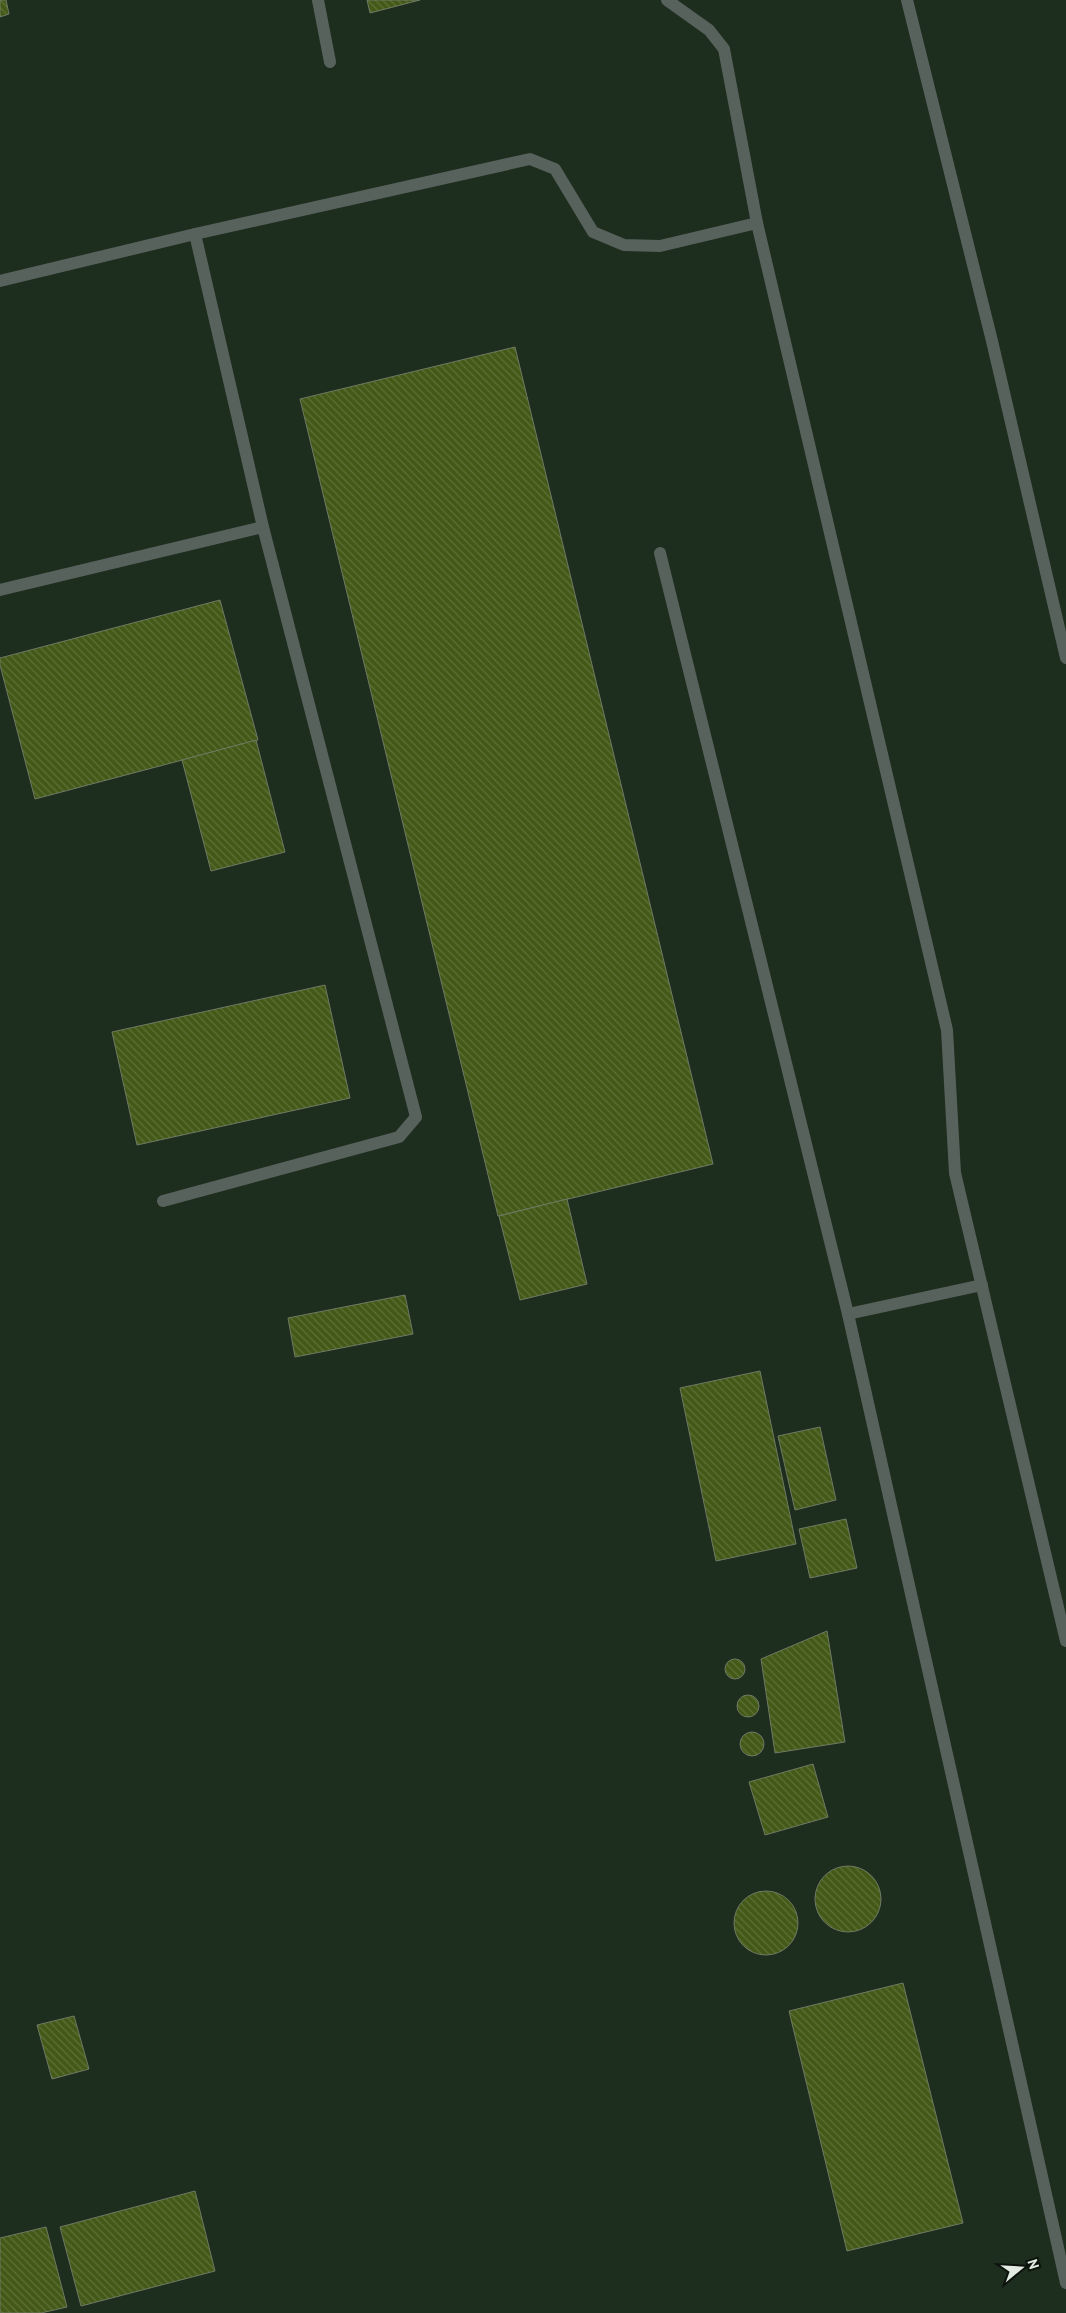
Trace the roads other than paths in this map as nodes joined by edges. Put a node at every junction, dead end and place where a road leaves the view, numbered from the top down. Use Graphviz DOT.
graph roads {
  1 [pos="318,0"];
  2 [pos="667,0"];
  3 [pos="907,0"];
  4 [pos="330,62"];
  5 [pos="757,223"];
  6 [pos="195,234"];
  7 [pos="0,281"];
  8 [pos="263,527"];
  9 [pos="660,553"];
  10 [pos="0,590"];
  11 [pos="1066,658"];
  12 [pos="163,1201"];
  13 [pos="982,1285"];
  14 [pos="848,1314"];
  15 [pos="1066,1640"];
  16 [pos="1066,2283"];
  1 -- 4 [label="lane"];
  2 -- 5 [label="lane"];
  3 -- 11 [label="lane"];
  5 -- 6 [label="lane"];
  5 -- 13 [label="lane"];
  6 -- 7 [label="lane"];
  6 -- 8 [label="lane"];
  8 -- 10 [label="lane"];
  8 -- 12 [label="lane"];
  9 -- 14 [label="lane"];
  13 -- 14 [label="lane"];
  13 -- 15 [label="lane"];
  14 -- 16 [label="lane"];
}
